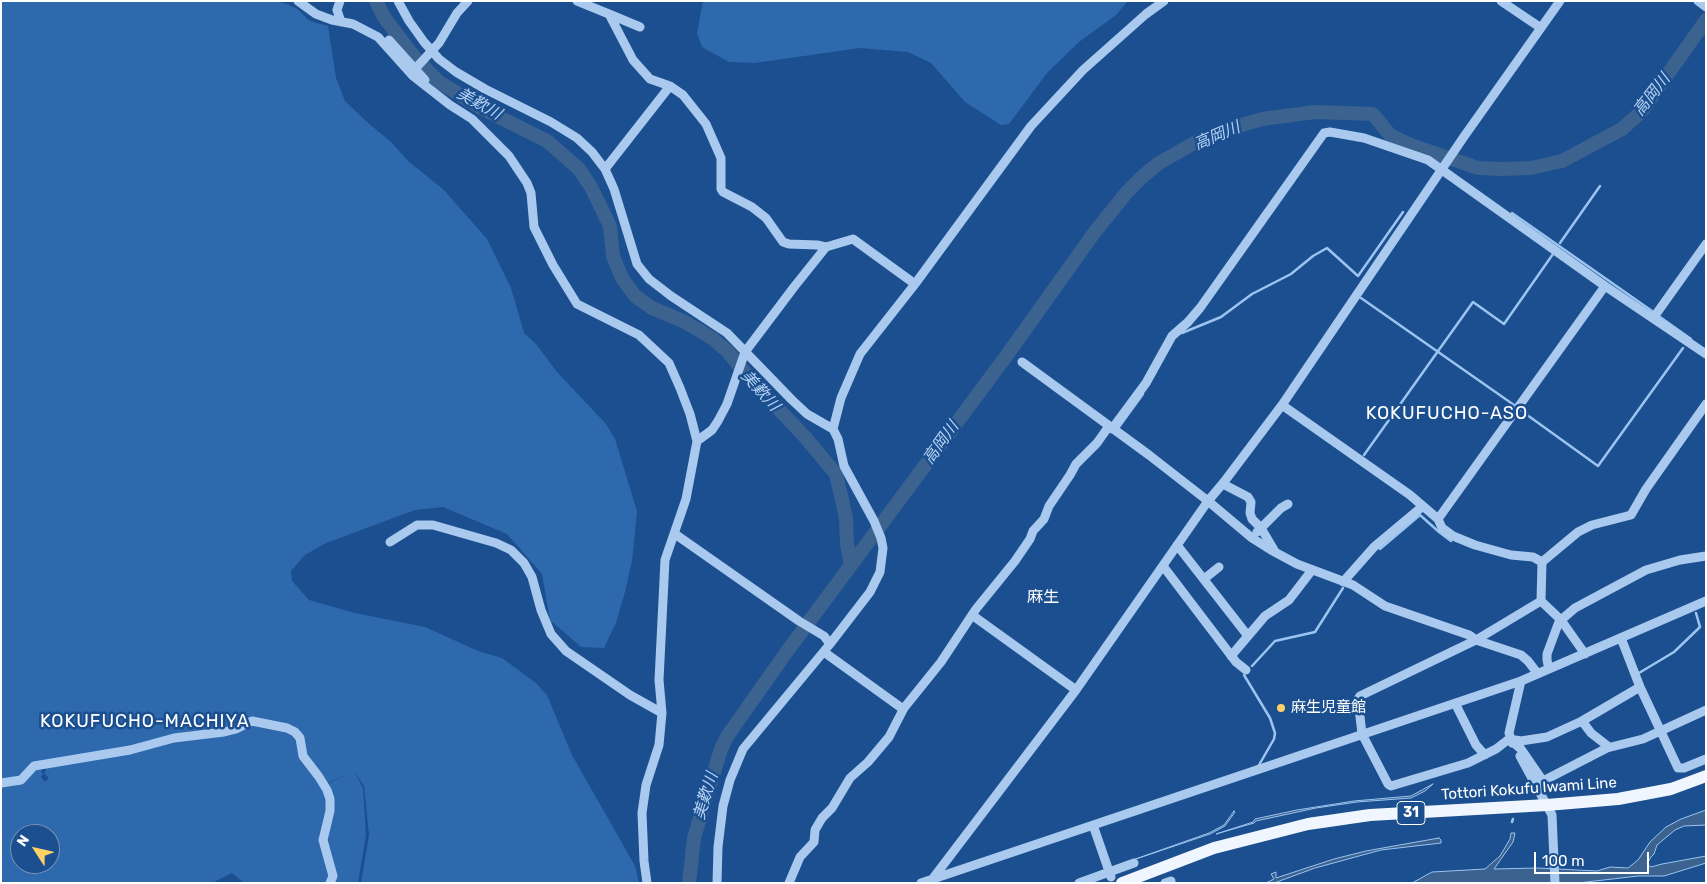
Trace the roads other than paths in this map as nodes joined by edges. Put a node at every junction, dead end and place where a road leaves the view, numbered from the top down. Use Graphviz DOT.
graph roads {
  1 [pos="298,1"];
  2 [pos="340,1"];
  3 [pos="398,1"];
  4 [pos="468,1"];
  5 [pos="579,1"];
  6 [pos="1164,1"];
  7 [pos="1501,1"];
  8 [pos="1560,1"];
  9 [pos="1698,1"];
  10 [pos="1706,6"];
  11 [pos="609,14"];
  12 [pos="341,22"];
  13 [pos="640,27"];
  14 [pos="1541,28"];
  15 [pos="378,37"];
  16 [pos="429,53"];
  17 [pos="416,67"];
  18 [pos="670,86"];
  19 [pos="448,103"];
  20 [pos="1444,167"];
  21 [pos="605,169"];
  22 [pos="1706,244"];
  23 [pos="826,247"];
  24 [pos="915,284"];
  25 [pos="1606,286"];
  26 [pos="1654,317"];
  27 [pos="745,352"];
  28 [pos="1706,354"];
  29 [pos="1022,362"];
  30 [pos="1282,404"];
  31 [pos="1706,404"];
  32 [pos="1110,427"];
  33 [pos="833,429"];
  34 [pos="697,441"];
  35 [pos="1223,484"];
  36 [pos="1208,501"];
  37 [pos="1288,504"];
  38 [pos="1423,506"];
  39 [pos="1438,519"];
  40 [pos="1261,528"];
  41 [pos="675,534"];
  42 [pos="1251,537"];
  43 [pos="390,542"];
  44 [pos="1177,545"];
  45 [pos="1276,552"];
  46 [pos="1706,556"];
  47 [pos="1542,562"];
  48 [pos="1162,566"];
  49 [pos="1219,567"];
  50 [pos="1312,570"];
  51 [pos="1204,579"];
  52 [pos="1343,582"];
  53 [pos="1542,601"];
  54 [pos="1706,601"];
  55 [pos="972,615"];
  56 [pos="1560,620"];
  57 [pos="1248,636"];
  58 [pos="1621,638"];
  59 [pos="1476,640"];
  60 [pos="827,648"];
  61 [pos="1585,654"];
  62 [pos="1232,656"];
  63 [pos="1549,669"];
  64 [pos="1246,670"];
  65 [pos="1538,674"];
  66 [pos="1521,680"];
  67 [pos="1640,687"];
  68 [pos="1076,690"];
  69 [pos="1455,703"];
  70 [pos="903,709"];
  71 [pos="1706,710"];
  72 [pos="662,713"];
  73 [pos="1582,721"];
  74 [pos="1660,731"];
  75 [pos="1362,734"];
  76 [pos="1509,739"];
  77 [pos="1609,747"];
  78 [pos="1484,755"];
  79 [pos="1706,759"];
  80 [pos="1706,776"];
  81 [pos="1,783"];
  82 [pos="1547,805"];
  83 [pos="1093,825"];
  84 [pos="1134,863"];
  85 [pos="934,877"];
  86 [pos="1114,877"];
  87 [pos="330,883"];
  88 [pos="647,883"];
  89 [pos="717,883"];
  90 [pos="789,883"];
  91 [pos="921,883"];
  92 [pos="1079,883"];
  93 [pos="1555,883"];
  1 -- 12 [label="street"];
  2 -- 12 [label="street"];
  3 -- 16 [label="street"];
  4 -- 16 [label="street"];
  5 -- 11 [label="street"];
  6 -- 24 [label="street"];
  7 -- 14 [label="street"];
  8 -- 14 [label="street"];
  9 -- 10 [label="street"];
  11 -- 13 [label="street"];
  11 -- 18 [label="street"];
  12 -- 15 [label="street"];
  14 -- 20 [label="street"];
  15 -- 17 [label="street"];
  15 -- 19 [label="street"];
  16 -- 17 [label="street"];
  16 -- 21 [label="street"];
  17 -- 19 [label="street"];
  18 -- 21 [label="street"];
  18 -- 23 [label="street"];
  19 -- 34 [label="street"];
  20 -- 25 [label="street"];
  20 -- 30 [label="street"];
  20 -- 32 [label="street"];
  21 -- 27 [label="street"];
  22 -- 26 [label="street"];
  23 -- 24 [label="street"];
  23 -- 27 [label="street"];
  24 -- 33 [label="street"];
  25 -- 26 [label="street"];
  25 -- 39 [label="street"];
  26 -- 28 [label="street"];
  27 -- 33 [label="street"];
  27 -- 34 [label="street"];
  29 -- 32 [label="street"];
  30 -- 35 [label="street"];
  30 -- 38 [label="street"];
  31 -- 47 [label="street"];
  32 -- 36 [label="street"];
  32 -- 55 [label="street"];
  33 -- 60 [label="street"];
  34 -- 41 [label="street"];
  35 -- 36 [label="street"];
  35 -- 40 [label="street"];
  36 -- 42 [label="street"];
  36 -- 44 [label="street"];
  37 -- 40 [label="street"];
  38 -- 39 [label="street"];
  38 -- 52 [label="street"];
  39 -- 47 [label="street"];
  40 -- 42 [label="street"];
  40 -- 45 [label="street"];
  41 -- 60 [label="street"];
  41 -- 72 [label="street"];
  42 -- 45 [label="street"];
  43 -- 72 [label="street"];
  44 -- 48 [label="street"];
  44 -- 51 [label="street"];
  45 -- 50 [label="street"];
  46 -- 56 [label="street"];
  47 -- 53 [label="street"];
  48 -- 62 [label="street"];
  48 -- 68 [label="street"];
  49 -- 51 [label="street"];
  50 -- 52 [label="street"];
  50 -- 57 [label="street"];
  51 -- 57 [label="street"];
  52 -- 59 [label="street"];
  53 -- 56 [label="street"];
  53 -- 59 [label="street"];
  54 -- 58 [label="street"];
  55 -- 68 [label="street"];
  55 -- 70 [label="street"];
  56 -- 61 [label="street"];
  56 -- 63 [label="street"];
  57 -- 62 [label="street"];
  58 -- 61 [label="street"];
  58 -- 67 [label="street"];
  59 -- 65 [label="street"];
  59 -- 75 [label="street"];
  60 -- 70 [label="street"];
  60 -- 89 [label="street"];
  61 -- 63 [label="street"];
  62 -- 64 [label="street"];
  63 -- 65 [label="street"];
  65 -- 66 [label="street"];
  66 -- 69 [label="street"];
  66 -- 76 [label="street"];
  67 -- 73 [label="street"];
  67 -- 74 [label="street"];
  68 -- 85 [label="street"];
  69 -- 75 [label="street"];
  69 -- 78 [label="street"];
  70 -- 90 [label="street"];
  71 -- 74 [label="street"];
  72 -- 88 [label="street"];
  73 -- 76 [label="street"];
  73 -- 77 [label="street"];
  74 -- 77 [label="street"];
  74 -- 79 [label="street"];
  75 -- 78 [label="street"];
  75 -- 83 [label="street"];
  76 -- 77 [label="street"];
  76 -- 78 [label="street"];
  76 -- 82 [label="street"];
  80 -- 82 [label="main road, Tottori Kokufu Iwami Line / 31"];
  81 -- 87 [label="street"];
  82 -- 86 [label="main road, Tottori Kokufu Iwami Line / 31"];
  82 -- 93 [label="street"];
  83 -- 85 [label="street"];
  83 -- 86 [label="street"];
  84 -- 86 [label="street"];
  85 -- 91 [label="street"];
  86 -- 92 [label="street"];
}
